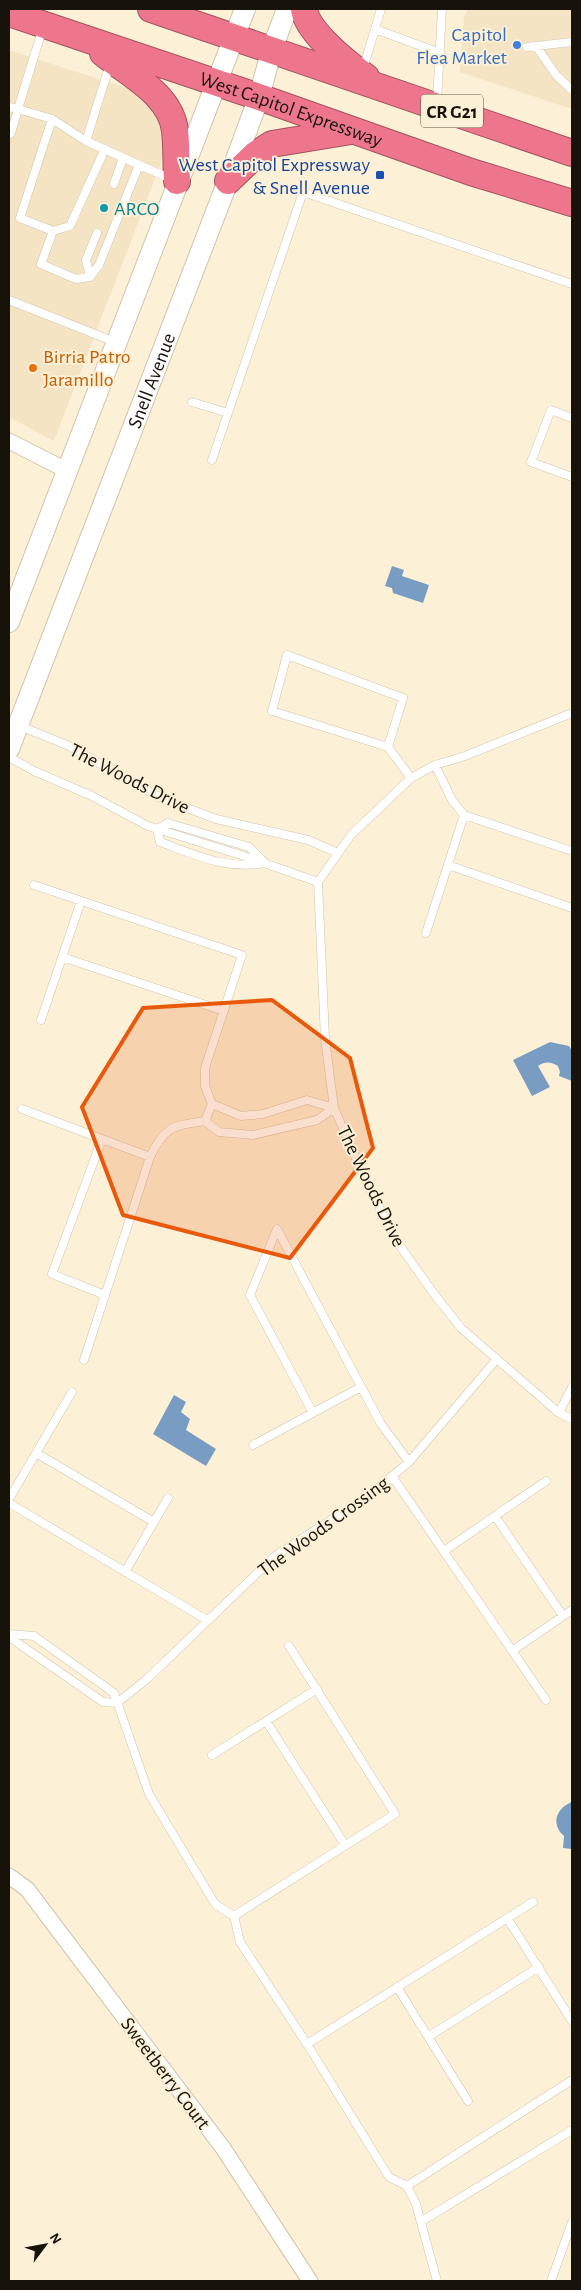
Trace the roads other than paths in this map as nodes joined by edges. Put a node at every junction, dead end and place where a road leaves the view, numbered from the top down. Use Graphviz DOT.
graph roads {
  1 [pos="155,9"];
  2 [pos="245,9"];
  3 [pos="287,9"];
  4 [pos="304,9"];
  5 [pos="380,9"];
  6 [pos="442,9"];
  7 [pos="9,14"];
  8 [pos="44,26"];
  9 [pos="375,29"];
  10 [pos="236,37"];
  11 [pos="89,41"];
  12 [pos="572,42"];
  13 [pos="536,46"];
  14 [pos="527,47"];
  15 [pos="272,49"];
  16 [pos="440,52"];
  17 [pos="112,60"];
  18 [pos="372,81"];
  19 [pos="217,84"];
  20 [pos="572,90"];
  21 [pos="259,97"];
  22 [pos="437,106"];
  23 [pos="9,107"];
  24 [pos="18,108"];
  25 [pos="52,119"];
  26 [pos="354,130"];
  27 [pos="9,135"];
  28 [pos="86,141"];
  29 [pos="104,149"];
  30 [pos="572,153"];
  31 [pos="123,158"];
  32 [pos="139,164"];
  33 [pos="177,181"];
  34 [pos="228,181"];
  35 [pos="114,184"];
  36 [pos="572,203"];
  37 [pos="53,231"];
  38 [pos="97,233"];
  39 [pos="90,277"];
  40 [pos="572,284"];
  41 [pos="9,300"];
  42 [pos="117,342"];
  43 [pos="192,402"];
  44 [pos="228,413"];
  45 [pos="572,418"];
  46 [pos="9,441"];
  47 [pos="212,460"];
  48 [pos="68,472"];
  49 [pos="572,477"];
  50 [pos="9,622"];
  51 [pos="572,713"];
  52 [pos="13,725"];
  53 [pos="388,747"];
  54 [pos="9,749"];
  55 [pos="9,758"];
  56 [pos="435,766"];
  57 [pos="411,778"];
  58 [pos="464,815"];
  59 [pos="216,819"];
  60 [pos="157,829"];
  61 [pos="211,836"];
  62 [pos="572,851"];
  63 [pos="338,853"];
  64 [pos="265,863"];
  65 [pos="448,865"];
  66 [pos="318,882"];
  67 [pos="34,885"];
  68 [pos="81,901"];
  69 [pos="572,908"];
  70 [pos="426,933"];
  71 [pos="62,957"];
  72 [pos="224,1011"];
  73 [pos="42,1020"];
  74 [pos="212,1104"];
  75 [pos="334,1108"];
  76 [pos="22,1109"];
  77 [pos="205,1121"];
  78 [pos="102,1139"];
  79 [pos="150,1158"];
  80 [pos="105,1295"];
  81 [pos="84,1360"];
  82 [pos="496,1360"];
  83 [pos="361,1387"];
  84 [pos="572,1387"];
  85 [pos="72,1392"];
  86 [pos="313,1413"];
  87 [pos="559,1413"];
  88 [pos="572,1419"];
  89 [pos="253,1445"];
  90 [pos="36,1453"];
  91 [pos="409,1462"];
  92 [pos="392,1476"];
  93 [pos="546,1481"];
  94 [pos="168,1498"];
  95 [pos="9,1501"];
  96 [pos="495,1516"];
  97 [pos="154,1522"];
  98 [pos="444,1551"];
  99 [pos="125,1572"];
  100 [pos="572,1610"];
  101 [pos="564,1616"];
  102 [pos="207,1620"];
  103 [pos="9,1636"];
  104 [pos="289,1646"];
  105 [pos="512,1651"];
  106 [pos="74,1663"];
  107 [pos="65,1676"];
  108 [pos="317,1689"];
  109 [pos="546,1700"];
  110 [pos="117,1703"];
  111 [pos="266,1721"];
  112 [pos="212,1755"];
  113 [pos="346,1845"];
  114 [pos="9,1876"];
  115 [pos="533,1902"];
  116 [pos="234,1916"];
  117 [pos="507,1918"];
  118 [pos="539,1968"];
  119 [pos="397,1988"];
  120 [pos="572,2021"];
  121 [pos="428,2037"];
  122 [pos="307,2044"];
  123 [pos="572,2080"];
  124 [pos="468,2101"];
  125 [pos="572,2130"];
  126 [pos="407,2186"];
  127 [pos="422,2221"];
  128 [pos="572,2222"];
  129 [pos="310,2281"];
  130 [pos="437,2281"];
  131 [pos="551,2281"];
  1 -- 10 [label="highway, CR G21"];
  2 -- 10 [label="main road"];
  3 -- 15 [label="main road, Snell Avenue"];
  4 -- 18 [label="highway"];
  5 -- 9 [label="lane"];
  6 -- 16 [label="lane"];
  7 -- 8 [label="highway, West Capitol Expressway / CR G21"];
  8 -- 11 [label="highway, West Capitol Expressway / CR G21"];
  8 -- 24 [label="lane"];
  9 -- 16 [label="lane"];
  9 -- 18 [label="lane"];
  10 -- 15 [label="highway, CR G21"];
  10 -- 19 [label="main road"];
  11 -- 17 [label="highway"];
  11 -- 19 [label="highway, West Capitol Expressway / CR G21"];
  12 -- 13 [label="lane"];
  13 -- 14 [label="lane"];
  13 -- 20 [label="lane"];
  15 -- 18 [label="highway, CR G21"];
  15 -- 21 [label="main road, Snell Avenue"];
  16 -- 22 [label="lane"];
  17 -- 28 [label="lane"];
  17 -- 33 [label="highway"];
  18 -- 22 [label="highway, CR G21"];
  19 -- 21 [label="highway, West Capitol Expressway / CR G21"];
  19 -- 33 [label="main road"];
  21 -- 26 [label="highway, West Capitol Expressway / CR G21"];
  21 -- 34 [label="main road, Snell Avenue"];
  22 -- 30 [label="highway, CR G21"];
  23 -- 24 [label="lane"];
  24 -- 25 [label="lane"];
  24 -- 27 [label="lane"];
  25 -- 28 [label="lane"];
  25 -- 37 [label="lane"];
  26 -- 34 [label="highway"];
  26 -- 36 [label="highway, West Capitol Expressway / CR G21"];
  28 -- 29 [label="lane"];
  29 -- 31 [label="lane"];
  29 -- 37 [label="lane"];
  31 -- 32 [label="lane"];
  31 -- 35 [label="lane"];
  32 -- 33 [label="lane"];
  32 -- 39 [label="lane"];
  33 -- 42 [label="main road"];
  34 -- 52 [label="main road, Snell Avenue"];
  37 -- 39 [label="lane"];
  38 -- 39 [label="lane"];
  40 -- 44 [label="lane"];
  41 -- 42 [label="lane"];
  42 -- 48 [label="main road"];
  43 -- 44 [label="lane"];
  44 -- 47 [label="lane"];
  45 -- 49 [label="lane"];
  46 -- 48 [label="street"];
  48 -- 50 [label="main road"];
  51 -- 56 [label="lane"];
  52 -- 54 [label="main road, Snell Avenue"];
  52 -- 59 [label="lane, The Woods Drive"];
  53 -- 53 [label="lane"];
  53 -- 57 [label="lane"];
  55 -- 60 [label="lane, The Woods Drive"];
  56 -- 57 [label="lane"];
  56 -- 58 [label="lane"];
  57 -- 63 [label="lane"];
  58 -- 62 [label="lane"];
  58 -- 65 [label="lane"];
  59 -- 61 [label="lane"];
  59 -- 63 [label="lane, The Woods Drive"];
  60 -- 61 [label="lane, The Woods Drive"];
  60 -- 64 [label="lane, The Woods Drive"];
  60 -- 64 [label="lane, The Woods Drive"];
  61 -- 64 [label="lane, The Woods Drive"];
  63 -- 66 [label="lane"];
  64 -- 66 [label="lane, The Woods Drive"];
  65 -- 69 [label="lane"];
  65 -- 70 [label="lane"];
  66 -- 75 [label="lane, The Woods Drive"];
  67 -- 68 [label="lane"];
  68 -- 71 [label="lane"];
  68 -- 72 [label="lane"];
  71 -- 72 [label="lane"];
  71 -- 73 [label="lane"];
  72 -- 74 [label="lane"];
  74 -- 75 [label="lane"];
  74 -- 77 [label="lane"];
  75 -- 77 [label="lane"];
  75 -- 82 [label="lane, The Woods Drive"];
  76 -- 78 [label="lane"];
  77 -- 79 [label="lane"];
  78 -- 79 [label="lane"];
  78 -- 80 [label="lane"];
  79 -- 80 [label="lane"];
  80 -- 81 [label="lane"];
  82 -- 87 [label="lane, The Woods Drive"];
  82 -- 91 [label="lane, The Woods Crossing"];
  83 -- 86 [label="lane"];
  83 -- 86 [label="lane"];
  83 -- 91 [label="lane"];
  84 -- 87 [label="lane"];
  85 -- 90 [label="lane"];
  86 -- 89 [label="lane"];
  87 -- 88 [label="lane, The Woods Drive"];
  90 -- 95 [label="lane"];
  90 -- 97 [label="lane"];
  91 -- 92 [label="lane, The Woods Crossing"];
  92 -- 98 [label="lane"];
  92 -- 102 [label="lane, The Woods Crossing"];
  93 -- 96 [label="lane"];
  94 -- 97 [label="lane"];
  95 -- 99 [label="lane"];
  96 -- 98 [label="lane"];
  96 -- 101 [label="lane"];
  97 -- 99 [label="lane"];
  98 -- 105 [label="lane"];
  99 -- 102 [label="lane"];
  100 -- 101 [label="lane"];
  101 -- 105 [label="lane"];
  102 -- 110 [label="lane, The Woods Crossing"];
  103 -- 106 [label="lane"];
  103 -- 107 [label="lane"];
  104 -- 108 [label="lane"];
  105 -- 109 [label="lane"];
  106 -- 107 [label="lane"];
  106 -- 110 [label="lane"];
  107 -- 110 [label="lane"];
  108 -- 111 [label="lane"];
  108 -- 113 [label="lane"];
  110 -- 116 [label="lane"];
  111 -- 112 [label="lane"];
  111 -- 113 [label="lane"];
  113 -- 116 [label="lane"];
  114 -- 129 [label="street, Sweetberry Court"];
  115 -- 117 [label="lane"];
  116 -- 122 [label="lane"];
  117 -- 118 [label="lane"];
  117 -- 119 [label="lane"];
  118 -- 120 [label="lane"];
  118 -- 121 [label="lane"];
  119 -- 121 [label="lane"];
  119 -- 122 [label="lane"];
  121 -- 124 [label="lane"];
  122 -- 126 [label="lane"];
  123 -- 126 [label="lane"];
  125 -- 127 [label="lane"];
  126 -- 127 [label="lane"];
  127 -- 130 [label="lane"];
  128 -- 131 [label="lane"];
}
